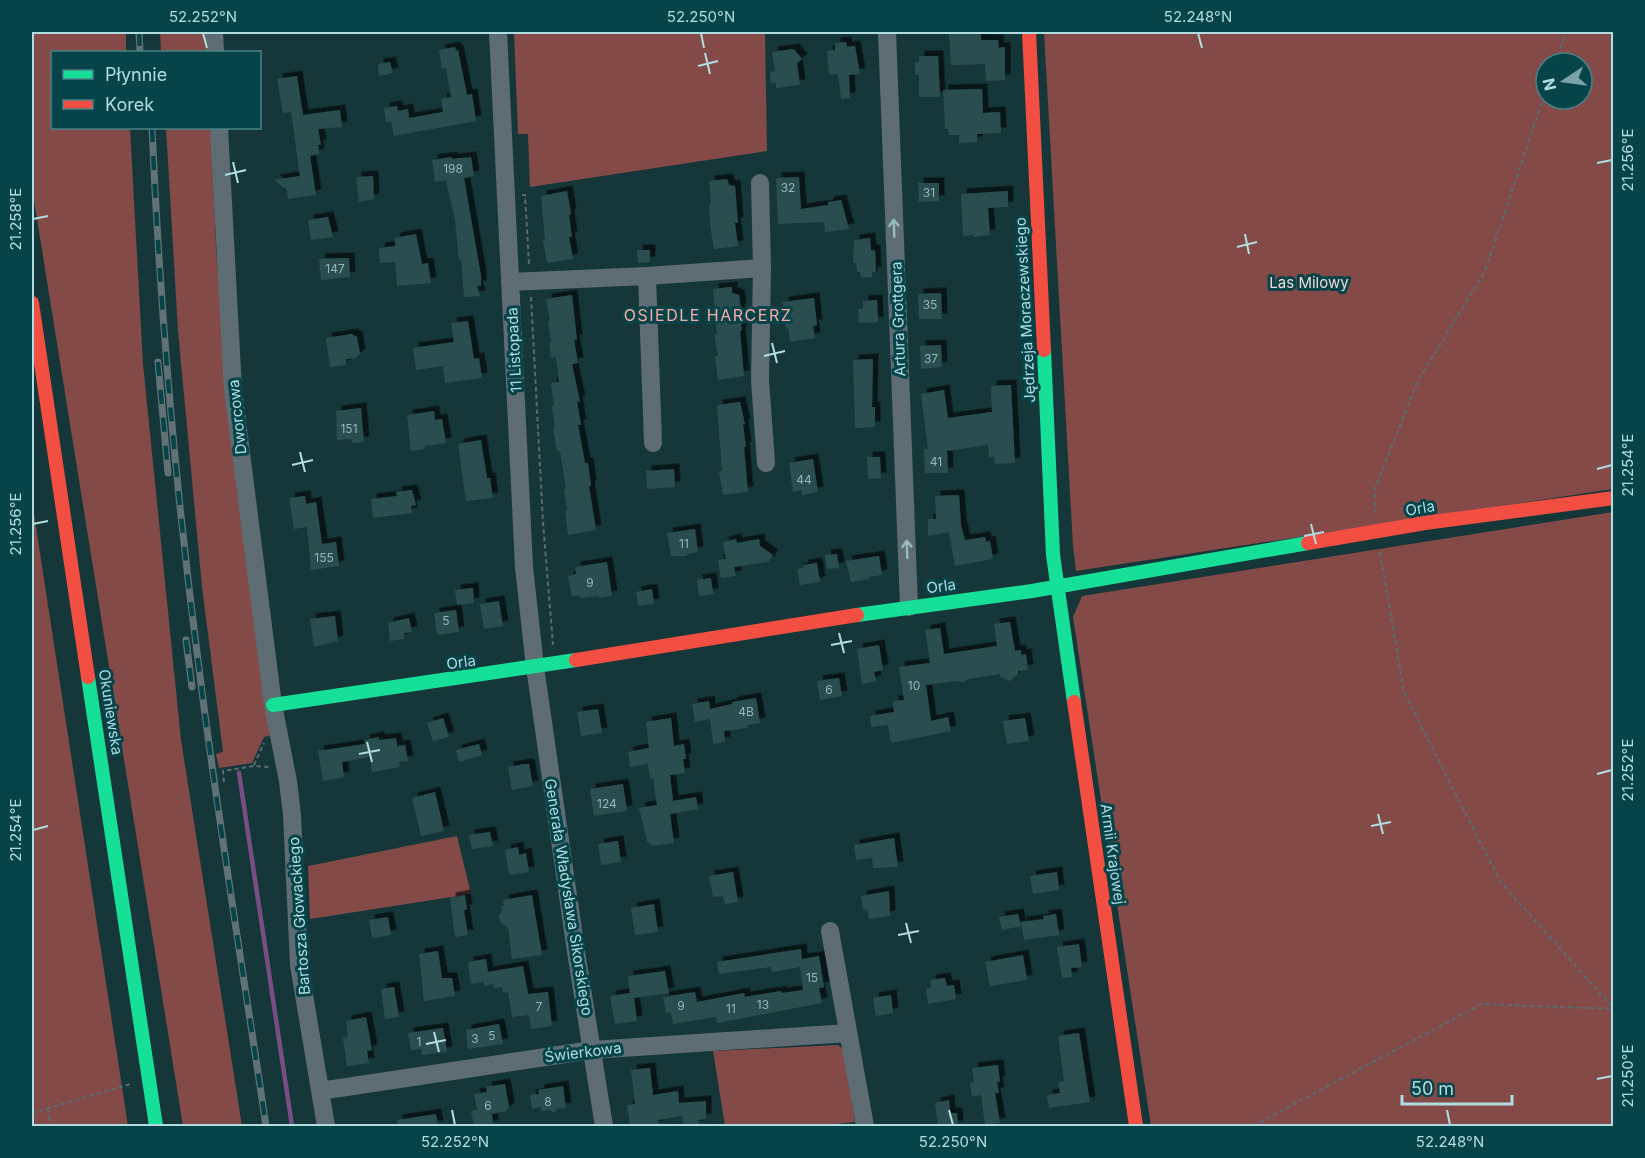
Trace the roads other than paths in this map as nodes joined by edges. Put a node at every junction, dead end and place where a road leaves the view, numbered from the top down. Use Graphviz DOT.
graph roads {
  1 [pos="214,32"];
  2 [pos="498,32"];
  3 [pos="887,32"];
  4 [pos="1029,32"];
  5 [pos="215,51"];
  6 [pos="219,129"];
  7 [pos="760,183"];
  8 [pos="762,268"];
  9 [pos="647,276"];
  10 [pos="510,282"];
  11 [pos="32,303"];
  12 [pos="653,443"];
  13 [pos="766,463"];
  14 [pos="1614,498"];
  15 [pos="1057,586"];
  16 [pos="909,607"];
  17 [pos="535,668"];
  18 [pos="273,705"];
  19 [pos="830,931"];
  20 [pos="848,1033"];
  21 [pos="592,1050"];
  22 [pos="320,1090"];
  23 [pos="156,1126"];
  24 [pos="326,1126"];
  25 [pos="604,1126"];
  26 [pos="865,1126"];
  27 [pos="1136,1126"];
  1 -- 5 [label="street"];
  2 -- 10 [label="street, 11 Listopada"];
  16 -- 3 [label="street, Artura Grottgera, one-way"];
  4 -- 15 [label="street, Jędrzeja Moraczewskiego"];
  6 -- 18 [label="street, Dworcowa"];
  7 -- 8 [label="street"];
  8 -- 9 [label="street"];
  8 -- 13 [label="street"];
  9 -- 10 [label="street"];
  9 -- 12 [label="street"];
  10 -- 17 [label="street, 11 Listopada"];
  11 -- 23 [label="street, Okuniewska"];
  14 -- 15 [label="street, Orla"];
  15 -- 16 [label="street, Orla"];
  15 -- 27 [label="street, Armii Krajowej"];
  16 -- 17 [label="street, Orla"];
  17 -- 18 [label="street, Orla"];
  17 -- 21 [label="street, Generała Władysława Sikorskiego"];
  18 -- 22 [label="street, Bartosza Głowackiego"];
  19 -- 20 [label="street"];
  20 -- 21 [label="street, Świerkowa"];
  20 -- 26 [label="street"];
  21 -- 22 [label="street, Świerkowa"];
  21 -- 25 [label="street, Generała Władysława Sikorskiego"];
  22 -- 24 [label="street, Bartosza Głowackiego"];
}
